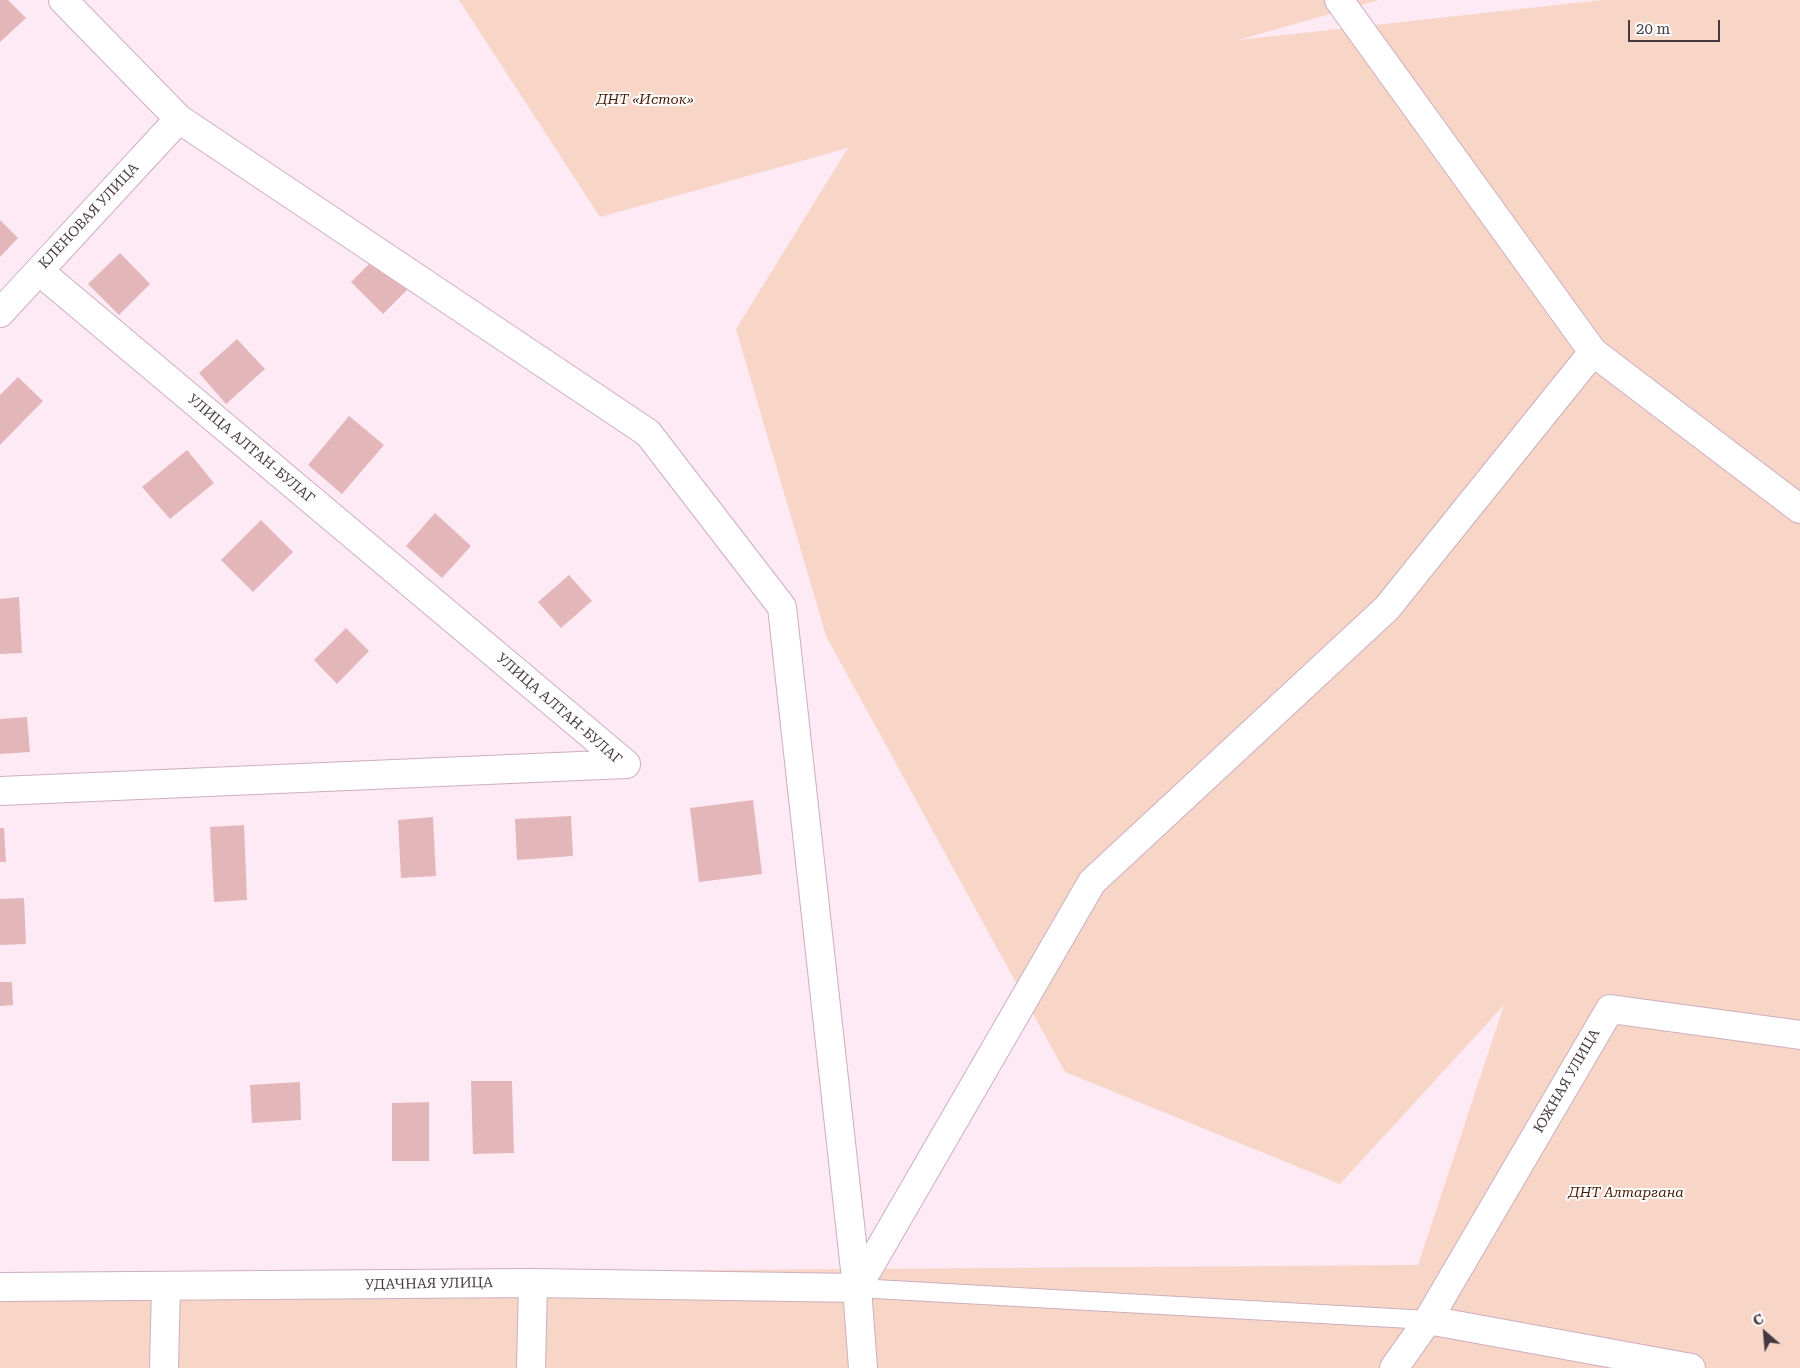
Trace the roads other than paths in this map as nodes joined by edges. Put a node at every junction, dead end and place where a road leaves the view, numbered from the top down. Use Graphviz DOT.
graph roads {
  1 [pos="63,0"];
  2 [pos="1339,0"];
  3 [pos="179,119"];
  4 [pos="39,271"];
  5 [pos="0,313"];
  6 [pos="1594,352"];
  7 [pos="1800,509"];
  8 [pos="0,791"];
  9 [pos="1800,1035"];
  10 [pos="533,1283"];
  11 [pos="166,1286"];
  12 [pos="0,1287"];
  13 [pos="857,1288"];
  14 [pos="1428,1320"];
  15 [pos="164,1368"];
  16 [pos="531,1368"];
  17 [pos="863,1368"];
  18 [pos="1394,1368"];
  19 [pos="1691,1368"];
  1 -- 3 [label="street"];
  2 -- 6 [label="street"];
  3 -- 4 [label="street, КЛЕНОВАЯ УЛИЦА"];
  3 -- 13 [label="street"];
  4 -- 5 [label="street, КЛЕНОВАЯ УЛИЦА"];
  4 -- 8 [label="street, УЛИЦА АЛТАН-БУЛАГ"];
  6 -- 7 [label="street"];
  6 -- 13 [label="street"];
  9 -- 14 [label="street, ЮЖНАЯ УЛИЦА"];
  10 -- 11 [label="street, УДАЧНАЯ УЛИЦА"];
  10 -- 13 [label="street, УДАЧНАЯ УЛИЦА"];
  10 -- 16 [label="street"];
  11 -- 12 [label="street, УДАЧНАЯ УЛИЦА"];
  11 -- 15 [label="street"];
  13 -- 14 [label="lane"];
  13 -- 17 [label="street"];
  14 -- 18 [label="street, ЮЖНАЯ УЛИЦА"];
  14 -- 19 [label="street"];
}
